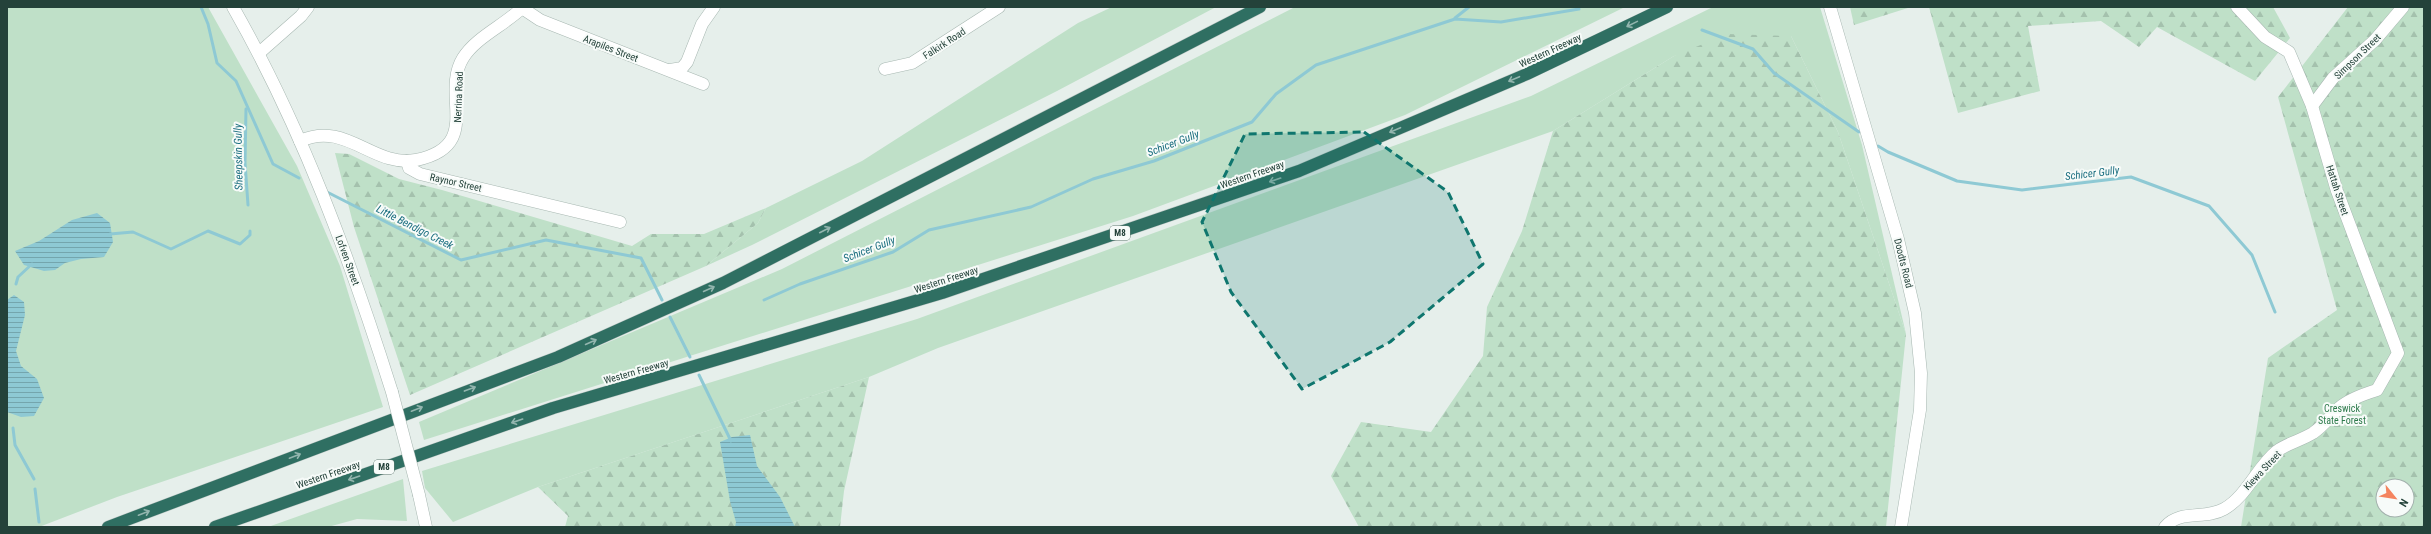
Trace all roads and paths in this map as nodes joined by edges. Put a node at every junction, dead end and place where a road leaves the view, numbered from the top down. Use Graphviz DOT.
graph roads {
  1 [pos="233,7"];
  2 [pos="308,7"];
  3 [pos="523,7"];
  4 [pos="714,7"];
  5 [pos="999,7"];
  6 [pos="1260,7"];
  7 [pos="1667,7"];
  8 [pos="1830,7"];
  9 [pos="2237,7"];
  10 [pos="2403,7"];
  11 [pos="259,53"];
  12 [pos="885,69"];
  13 [pos="670,70"];
  14 [pos="703,84"];
  15 [pos="2312,106"];
  16 [pos="300,141"];
  17 [pos="407,161"];
  18 [pos="620,222"];
  19 [pos="2377,390"];
  20 [pos="108,527"];
  21 [pos="215,527"];
  22 [pos="426,527"];
  23 [pos="1901,527"];
  24 [pos="2165,527"];
  1 -- 11 [label="street, Lofven Street"];
  2 -- 11 [label="street"];
  3 -- 13 [label="street, Arapiles Street"];
  3 -- 17 [label="street, Nerrina Road"];
  4 -- 13 [label="street"];
  5 -- 12 [label="street, Falkirk Road"];
  20 -- 6 [label="highway, one-way"];
  7 -- 21 [label="highway, Western Freeway / M8, one-way"];
  8 -- 23 [label="street, Doodts Road"];
  9 -- 15 [label="street, Hattah Street"];
  10 -- 15 [label="street, Simpson Street"];
  11 -- 16 [label="street, Lofven Street"];
  13 -- 14 [label="street, Arapiles Street"];
  15 -- 19 [label="street, Hattah Street"];
  16 -- 17 [label="street"];
  16 -- 22 [label="street, Lofven Street, bridge"];
  17 -- 18 [label="street, Raynor Street"];
  19 -- 24 [label="street, Kiewa Street"];
}
